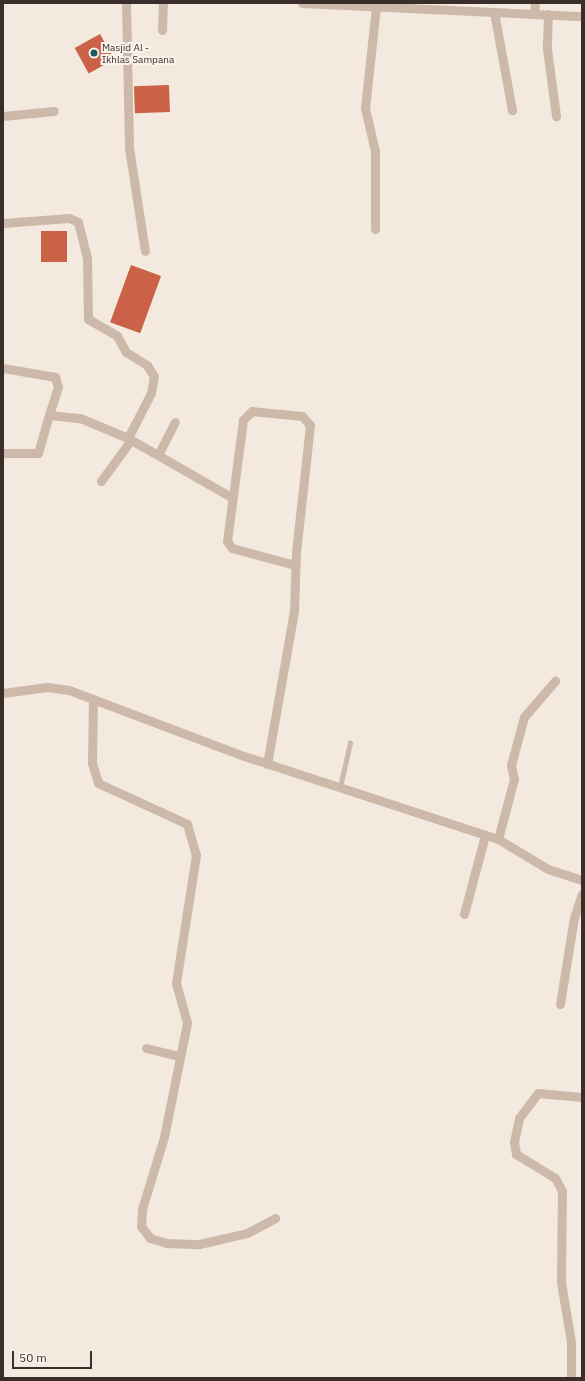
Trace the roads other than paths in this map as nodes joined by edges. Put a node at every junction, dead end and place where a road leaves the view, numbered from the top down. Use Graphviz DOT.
graph roads {
  1 [pos="126,3"];
  2 [pos="163,3"];
  3 [pos="302,3"];
  4 [pos="535,3"];
  5 [pos="341,4"];
  6 [pos="376,7"];
  7 [pos="481,7"];
  8 [pos="494,12"];
  9 [pos="534,14"];
  10 [pos="548,14"];
  11 [pos="582,16"];
  12 [pos="162,30"];
  13 [pos="512,110"];
  14 [pos="54,111"];
  15 [pos="3,116"];
  16 [pos="556,116"];
  17 [pos="3,223"];
  18 [pos="375,229"];
  19 [pos="145,251"];
  20 [pos="3,368"];
  21 [pos="49,415"];
  22 [pos="175,422"];
  23 [pos="129,439"];
  24 [pos="3,453"];
  25 [pos="158,455"];
  26 [pos="101,481"];
  27 [pos="231,497"];
  28 [pos="295,564"];
  29 [pos="555,681"];
  30 [pos="3,693"];
  31 [pos="93,699"];
  32 [pos="350,742"];
  33 [pos="267,764"];
  34 [pos="340,787"];
  35 [pos="485,835"];
  36 [pos="498,839"];
  37 [pos="582,880"];
  38 [pos="582,894"];
  39 [pos="464,914"];
  40 [pos="560,1004"];
  41 [pos="146,1048"];
  42 [pos="179,1056"];
  43 [pos="582,1097"];
  44 [pos="275,1218"];
  45 [pos="571,1378"];
  1 -- 19 [label="street"];
  2 -- 12 [label="street"];
  3 -- 5 [label="street"];
  4 -- 9 [label="street"];
  5 -- 6 [label="street"];
  6 -- 7 [label="street"];
  6 -- 18 [label="street"];
  7 -- 8 [label="street"];
  8 -- 9 [label="street"];
  8 -- 13 [label="street"];
  9 -- 10 [label="street"];
  10 -- 11 [label="street"];
  10 -- 16 [label="street"];
  14 -- 15 [label="street"];
  17 -- 23 [label="street"];
  20 -- 21 [label="street"];
  21 -- 23 [label="street"];
  21 -- 24 [label="street"];
  22 -- 25 [label="street"];
  23 -- 25 [label="street"];
  23 -- 26 [label="street"];
  25 -- 27 [label="street"];
  27 -- 28 [label="street"];
  27 -- 28 [label="street"];
  28 -- 33 [label="street"];
  29 -- 36 [label="street"];
  30 -- 31 [label="street"];
  31 -- 33 [label="street"];
  31 -- 42 [label="street"];
  32 -- 34 [label="lane"];
  33 -- 34 [label="street"];
  34 -- 35 [label="street"];
  35 -- 36 [label="street"];
  35 -- 39 [label="street"];
  36 -- 37 [label="street"];
  38 -- 40 [label="street"];
  41 -- 42 [label="street"];
  42 -- 44 [label="street"];
  43 -- 45 [label="street"];
}
